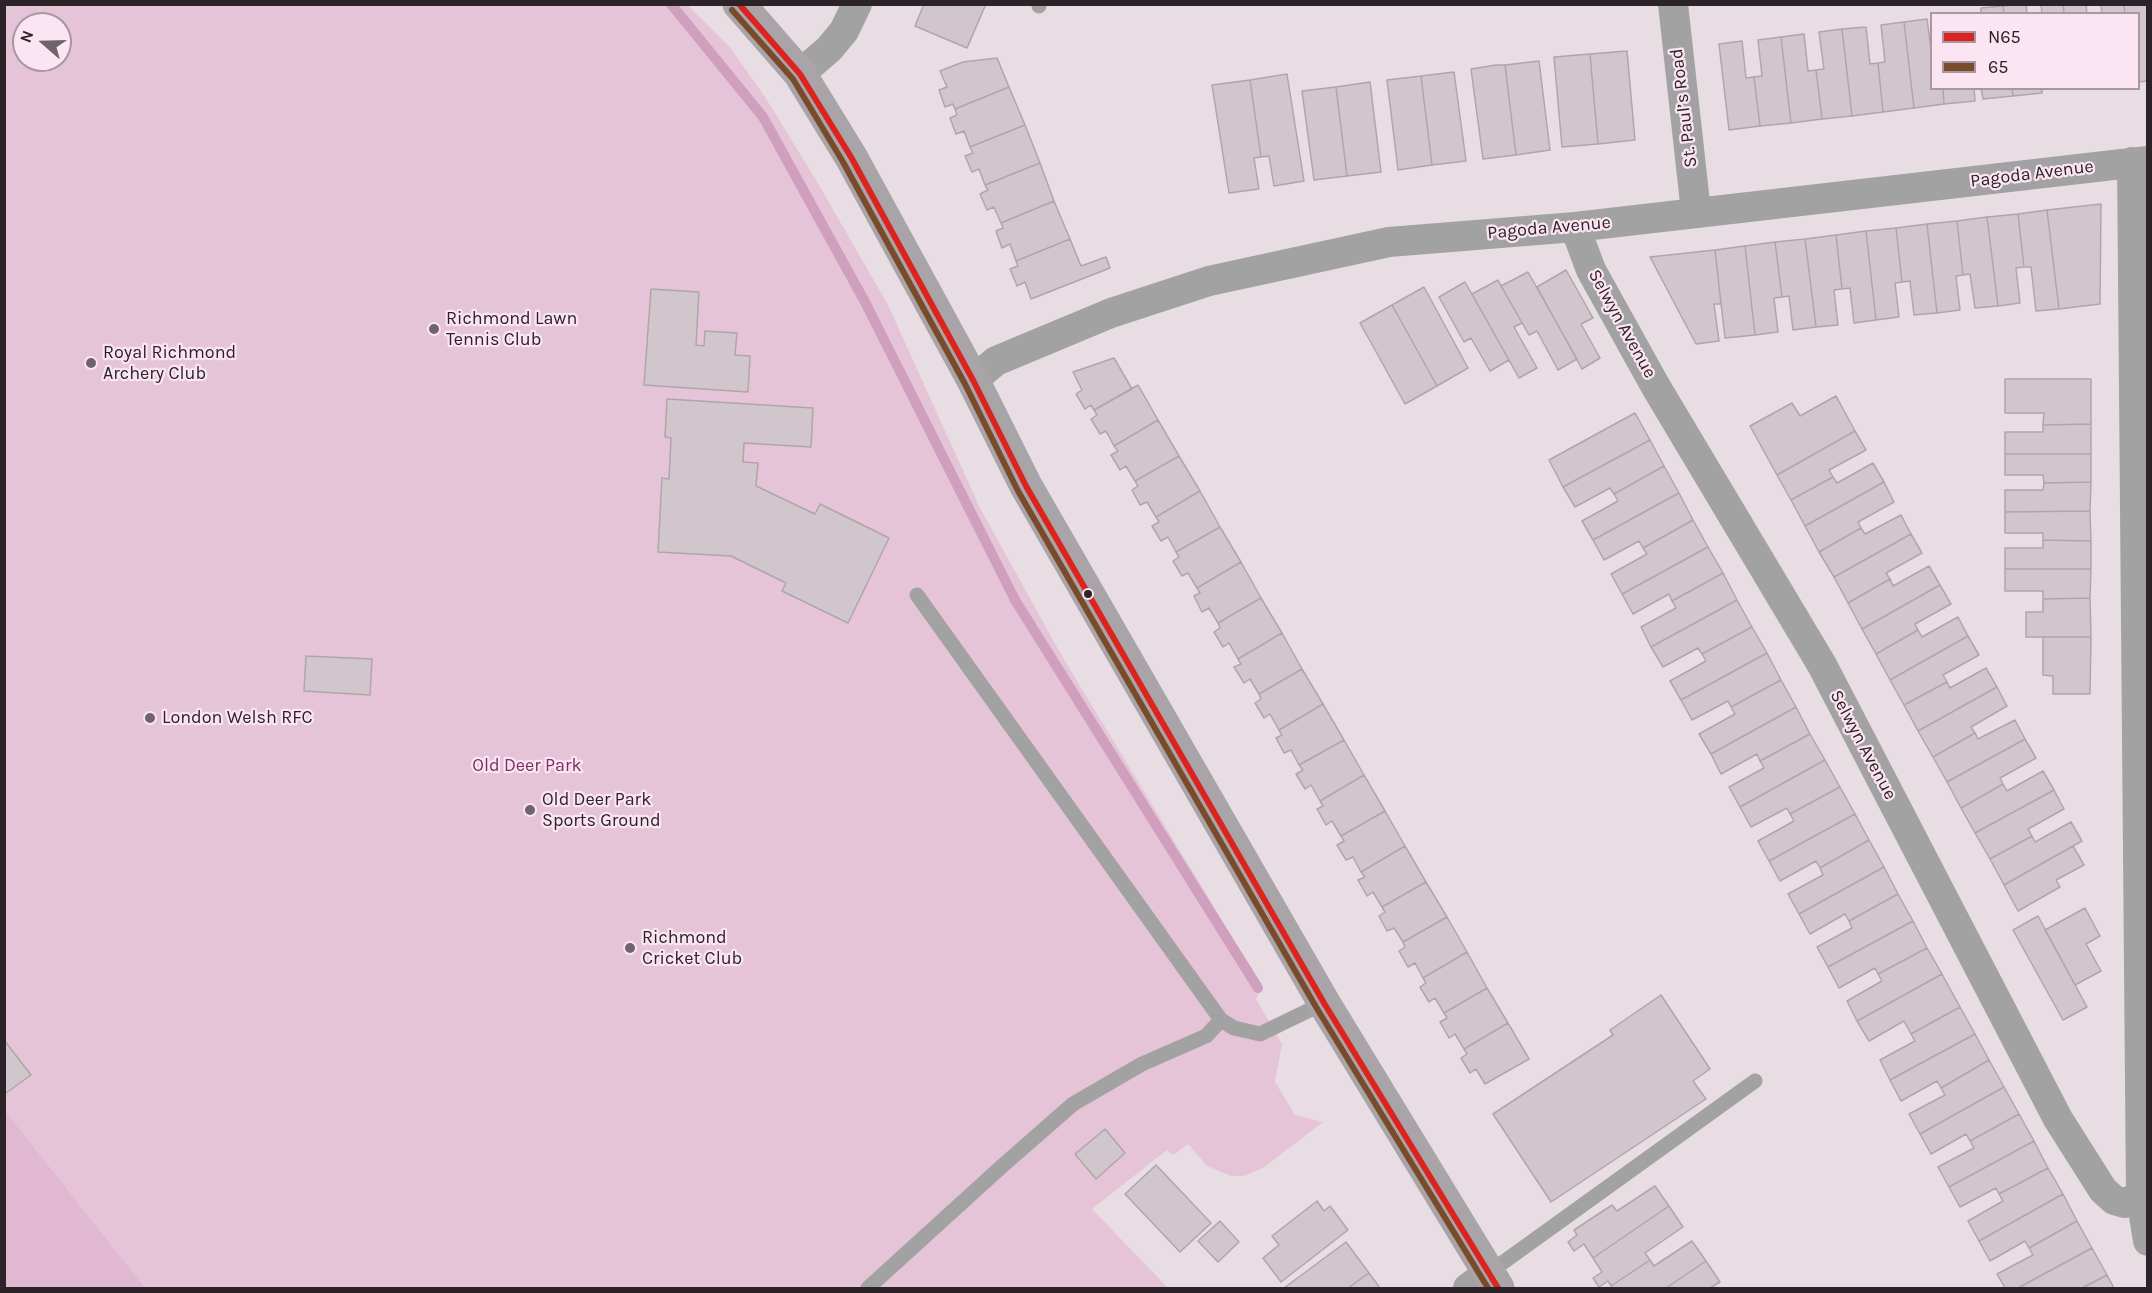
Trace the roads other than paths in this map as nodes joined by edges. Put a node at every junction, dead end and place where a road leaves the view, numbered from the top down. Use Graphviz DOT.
graph roads {
  1 [pos="739,4"];
  2 [pos="857,4"];
  3 [pos="1673,4"];
  4 [pos="800,74"];
  5 [pos="2140,161"];
  6 [pos="1696,212"];
  7 [pos="1575,227"];
  8 [pos="973,380"];
  9 [pos="917,595"];
  10 [pos="1324,1003"];
  11 [pos="1221,1020"];
  12 [pos="1755,1081"];
  13 [pos="2141,1197"];
  14 [pos="2148,1241"];
  15 [pos="1484,1284"];
  16 [pos="868,1288"];
  1 -- 4 [label="main road"];
  2 -- 4 [label="street"];
  3 -- 6 [label="street, St. Paul’s Road"];
  4 -- 8 [label="main road"];
  5 -- 6 [label="street, Pagoda Avenue"];
  5 -- 13 [label="street"];
  6 -- 7 [label="street, Pagoda Avenue"];
  7 -- 8 [label="street, Pagoda Avenue"];
  7 -- 13 [label="street, Selwyn Avenue"];
  8 -- 10 [label="main road"];
  9 -- 11 [label="lane"];
  10 -- 11 [label="lane"];
  10 -- 15 [label="main road"];
  11 -- 16 [label="lane"];
  12 -- 15 [label="lane"];
  13 -- 14 [label="street"];
}
